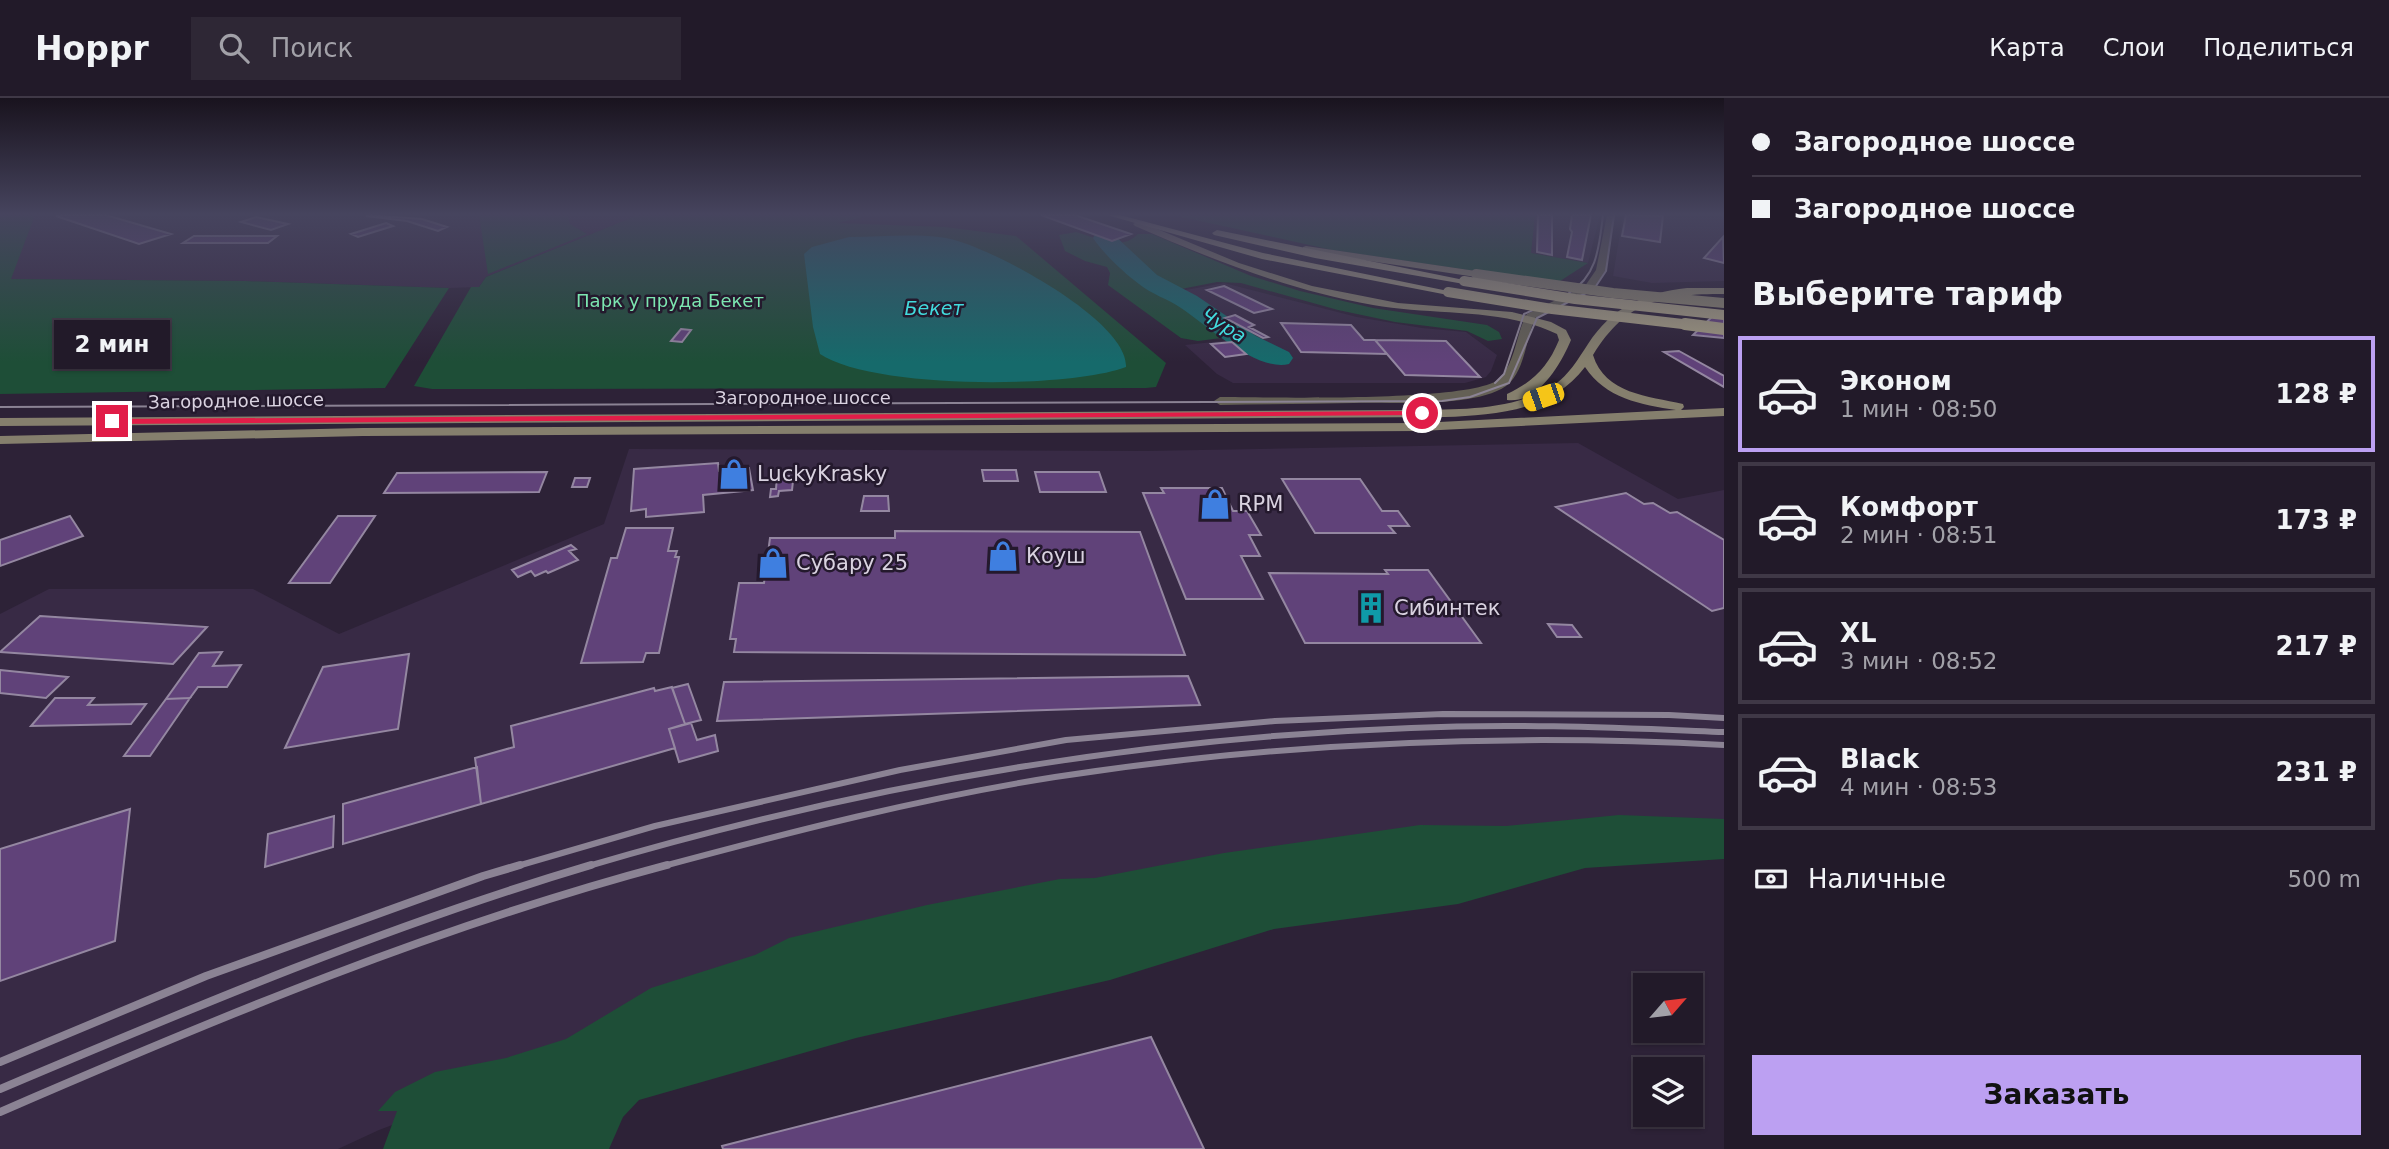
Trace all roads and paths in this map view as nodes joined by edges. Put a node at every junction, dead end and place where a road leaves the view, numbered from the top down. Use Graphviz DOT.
graph roads {
  1 [pos="1233,264"];
  2 [pos="1301,264"];
  3 [pos="1377,264"];
  4 [pos="1412,264"];
  5 [pos="1602,264"];
  6 [pos="1724,291"];
  7 [pos="1724,303"];
  8 [pos="1724,315"];
  9 [pos="1528,320"];
  10 [pos="1724,329"];
  11 [pos="1587,355"];
  12 [pos="1220,401"];
  13 [pos="1724,411"];
  14 [pos="1422,413"];
  15 [pos="0,422"];
  16 [pos="0,440"];
  1 -- 9 [label="main road"];
  2 -- 10 [label="main road, bridge"];
  3 -- 8 [label="main road, bridge"];
  4 -- 7 [label="main road, bridge"];
  5 -- 9 [label="street"];
  6 -- 11 [label="main road, Загородное шоссе"];
  9 -- 12 [label="street"];
  9 -- 14 [label="main road"];
  11 -- 13 [label="main road"];
  11 -- 14 [label="main road, Загородное шоссе"];
  13 -- 16 [label="main road, Загородное шоссе"];
  14 -- 15 [label="main road, Загородное шоссе"];
}
